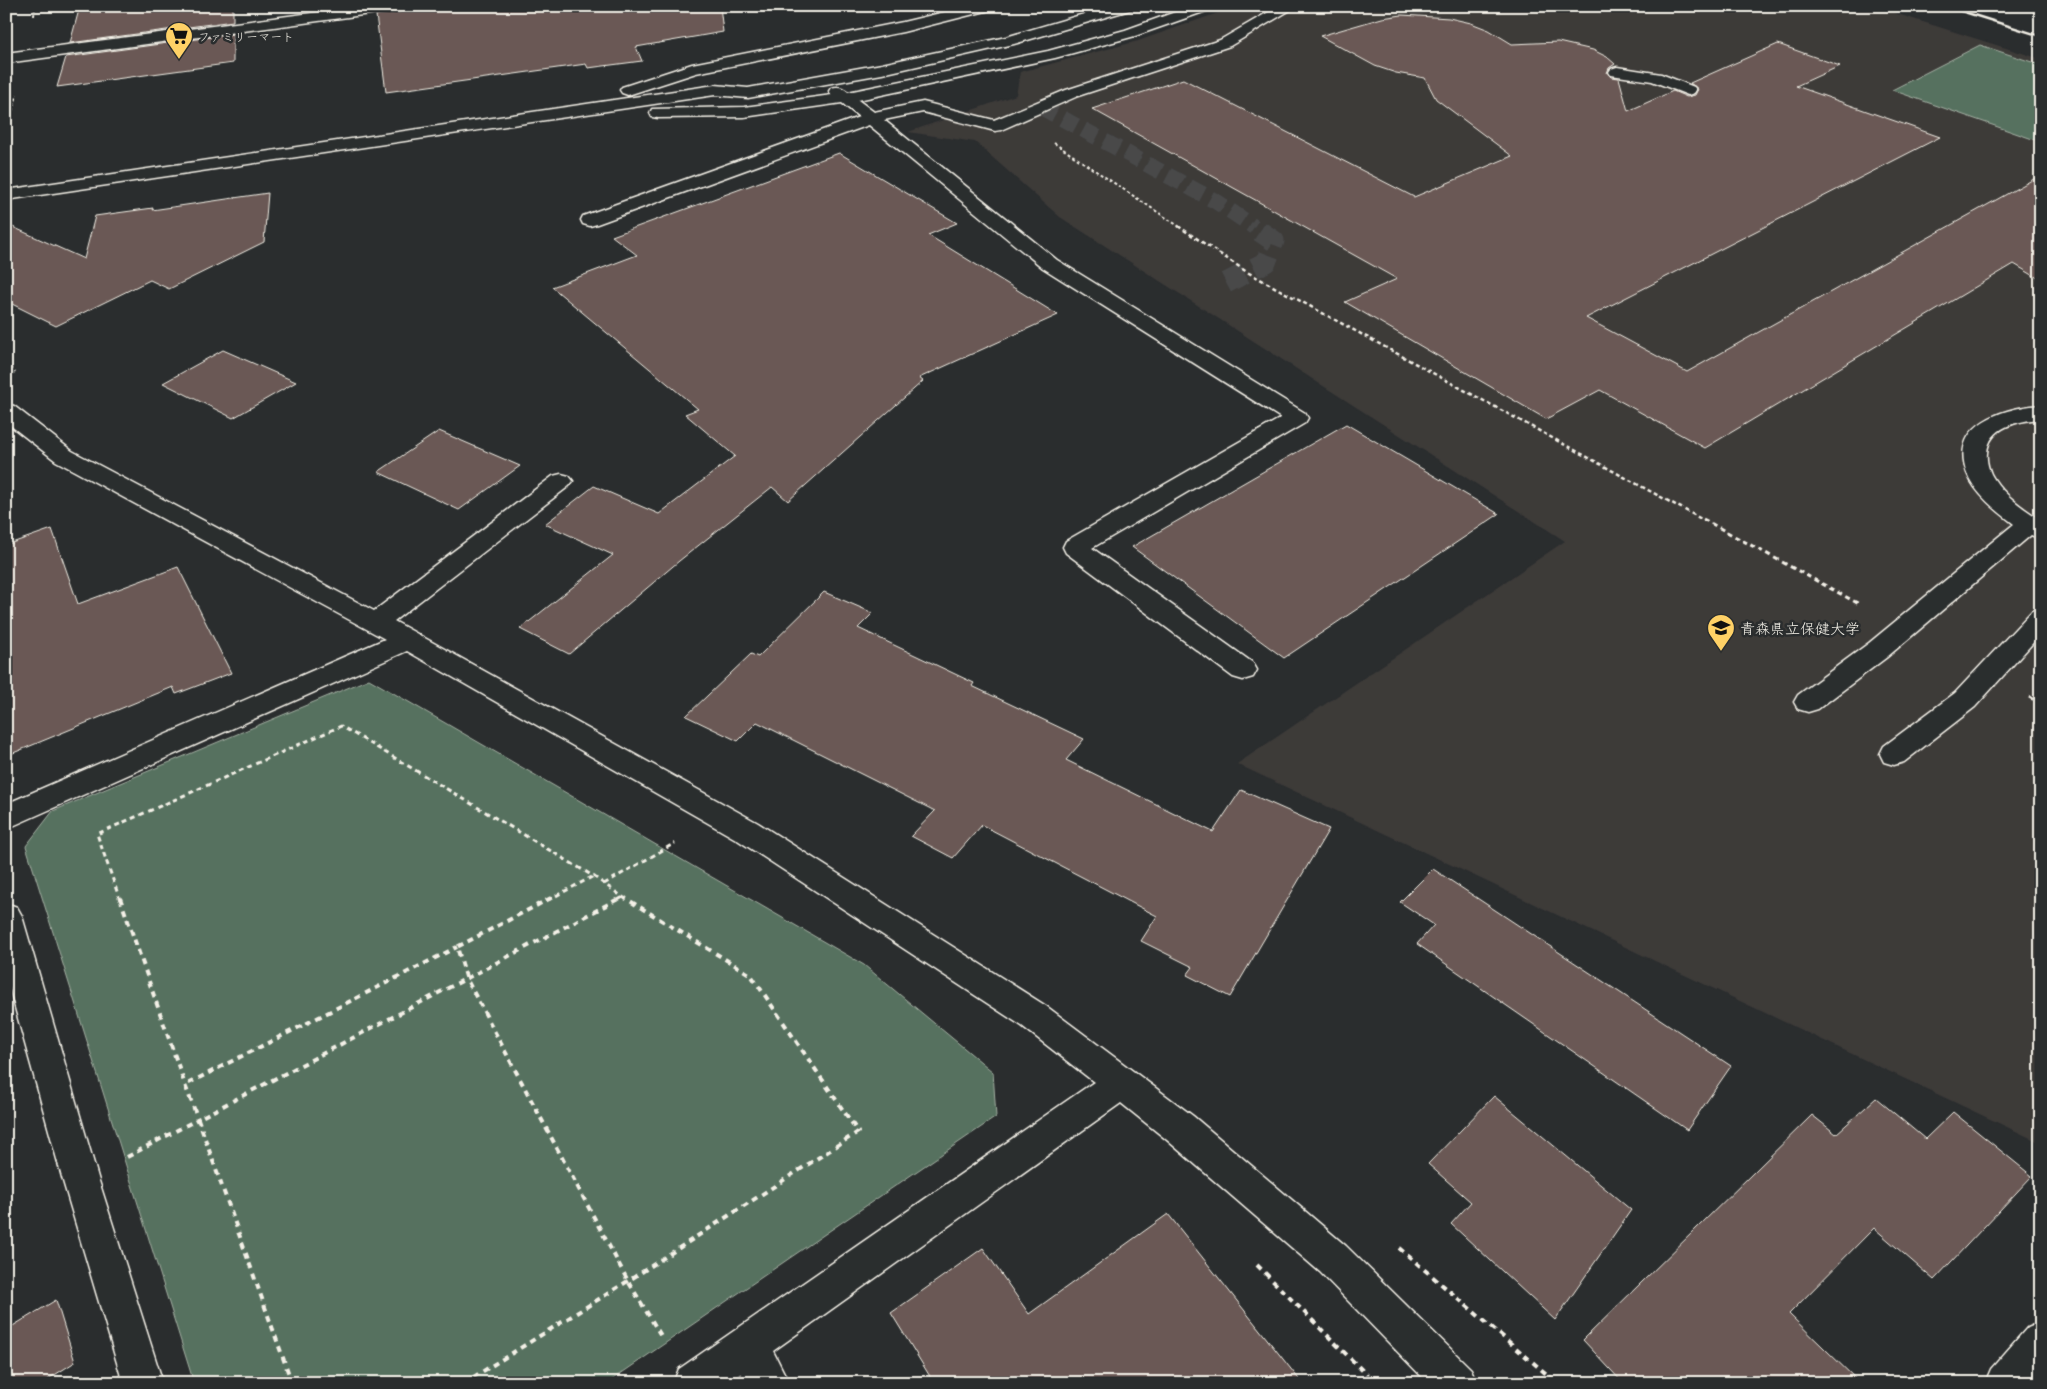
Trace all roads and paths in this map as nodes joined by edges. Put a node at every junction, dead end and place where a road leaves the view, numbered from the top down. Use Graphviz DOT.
graph roads {
  1 [pos="400,6"];
  2 [pos="989,6"];
  3 [pos="1128,6"];
  4 [pos="1207,6"];
  5 [pos="1290,6"];
  6 [pos="6,58"];
  7 [pos="1617,72"];
  8 [pos="738,78"];
  9 [pos="823,80"];
  10 [pos="715,90"];
  11 [pos="1688,90"];
  12 [pos="845,98"];
  13 [pos="559,114"];
  14 [pos="872,118"];
  15 [pos="1016,118"];
  16 [pos="6,195"];
  17 [pos="590,220"];
  18 [pos="6,411"];
  19 [pos="2041,412"];
  20 [pos="561,481"];
  21 [pos="2035,527"];
  22 [pos="2041,617"];
  23 [pos="375,623"];
  24 [pos="1903,628"];
  25 [pos="408,640"];
  26 [pos="1243,670"];
  27 [pos="1989,674"];
  28 [pos="1808,702"];
  29 [pos="2041,704"];
  30 [pos="1894,754"];
  31 [pos="6,816"];
  32 [pos="677,842"];
  33 [pos="593,876"];
  34 [pos="604,884"];
  35 [pos="623,898"];
  36 [pos="6,916"];
  37 [pos="457,947"];
  38 [pos="467,980"];
  39 [pos="1121,1083"];
  40 [pos="185,1085"];
  41 [pos="198,1119"];
  42 [pos="81,1181"];
  43 [pos="628,1281"];
  44 [pos="663,1340"];
  45 [pos="2041,1342"];
  46 [pos="747,1345"];
  47 [pos="143,1383"];
  48 [pos="292,1383"];
  49 [pos="464,1383"];
  50 [pos="693,1383"];
  51 [pos="769,1383"];
  52 [pos="1457,1383"];
  53 [pos="2005,1383"];
  1 -- 6 [label="street"];
  2 -- 13 [label="street"];
  3 -- 9 [label="street"];
  4 -- 12 [label="street"];
  5 -- 15 [label="street"];
  7 -- 11 [label="street"];
  8 -- 10 [label="street"];
  9 -- 10 [label="street"];
  9 -- 12 [label="street"];
  10 -- 13 [label="street"];
  12 -- 13 [label="street"];
  12 -- 14 [label="street"];
  13 -- 16 [label="street"];
  14 -- 15 [label="street"];
  14 -- 17 [label="street"];
  14 -- 26 [label="street"];
  15 -- 24 [label="path"];
  18 -- 23 [label="street"];
  19 -- 21 [label="street"];
  20 -- 23 [label="street"];
  21 -- 24 [label="street"];
  22 -- 27 [label="street"];
  23 -- 25 [label="street"];
  24 -- 28 [label="street"];
  25 -- 31 [label="street"];
  25 -- 39 [label="street"];
  27 -- 29 [label="path"];
  27 -- 30 [label="street"];
  32 -- 34 [label="path"];
  33 -- 34 [label="path"];
  33 -- 37 [label="path"];
  33 -- 40 [label="path"];
  34 -- 35 [label="path"];
  35 -- 38 [label="path"];
  35 -- 43 [label="path"];
  36 -- 42 [label="street"];
  37 -- 38 [label="path"];
  37 -- 40 [label="path"];
  38 -- 41 [label="path"];
  38 -- 43 [label="path"];
  39 -- 46 [label="street"];
  39 -- 52 [label="street"];
  40 -- 41 [label="path"];
  41 -- 42 [label="path"];
  41 -- 48 [label="path"];
  42 -- 47 [label="street"];
  43 -- 44 [label="path"];
  43 -- 49 [label="path"];
  45 -- 53 [label="street"];
  46 -- 50 [label="street"];
  46 -- 51 [label="street"];
}
